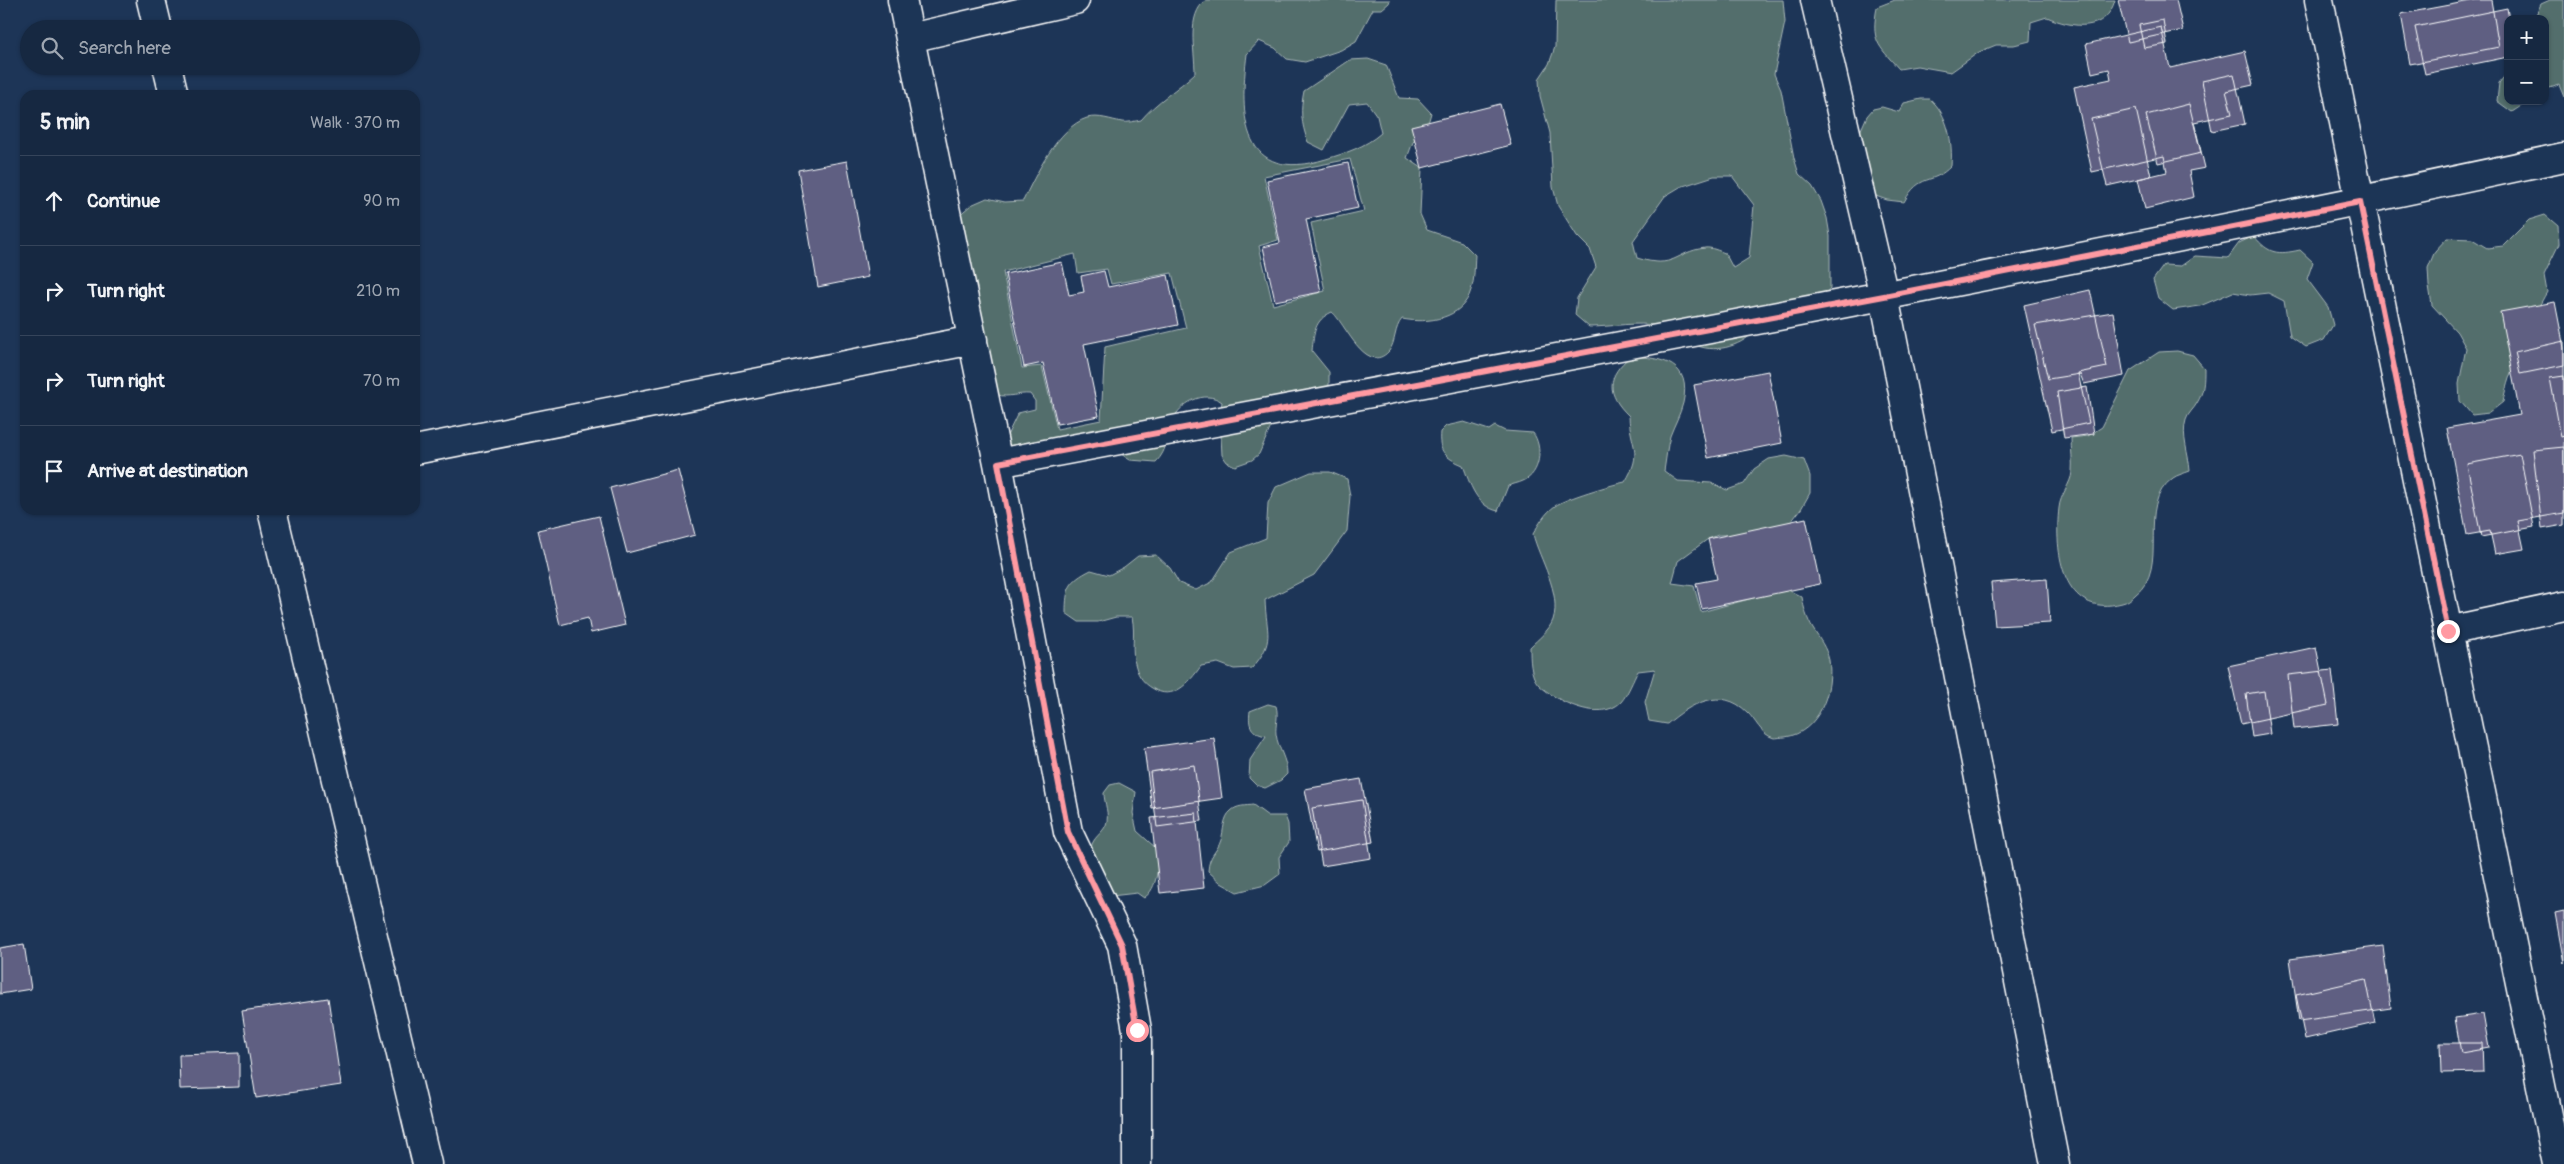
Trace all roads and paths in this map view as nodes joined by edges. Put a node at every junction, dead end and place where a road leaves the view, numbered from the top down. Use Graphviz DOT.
graph roads {
  1 [pos="151,0"];
  2 [pos="902,0"];
  3 [pos="1075,0"];
  4 [pos="1814,0"];
  5 [pos="2319,0"];
  6 [pos="156,20"];
  7 [pos="910,38"];
  8 [pos="169,75"];
  9 [pos="173,90"];
  10 [pos="2564,157"];
  11 [pos="2360,202"];
  12 [pos="1884,296"];
  13 [pos="973,340"];
  14 [pos="420,449"];
  15 [pos="998,463"];
  16 [pos="273,515"];
  17 [pos="2564,606"];
  18 [pos="2448,631"];
  19 [pos="2558,1132"];
  20 [pos="427,1164"];
  21 [pos="1138,1164"];
  22 [pos="2055,1164"];
  23 [pos="2557,1164"];
  1 -- 6 [label="street"];
  2 -- 7 [label="street"];
  3 -- 7 [label="street"];
  4 -- 12 [label="street"];
  5 -- 11 [label="street"];
  7 -- 13 [label="street"];
  8 -- 9 [label="street"];
  10 -- 11 [label="street"];
  11 -- 12 [label="street"];
  11 -- 18 [label="street"];
  12 -- 15 [label="street"];
  12 -- 22 [label="street"];
  13 -- 14 [label="street"];
  13 -- 15 [label="street"];
  15 -- 21 [label="street"];
  16 -- 20 [label="street"];
  17 -- 18 [label="street"];
  18 -- 19 [label="street"];
  19 -- 23 [label="street"];
}
